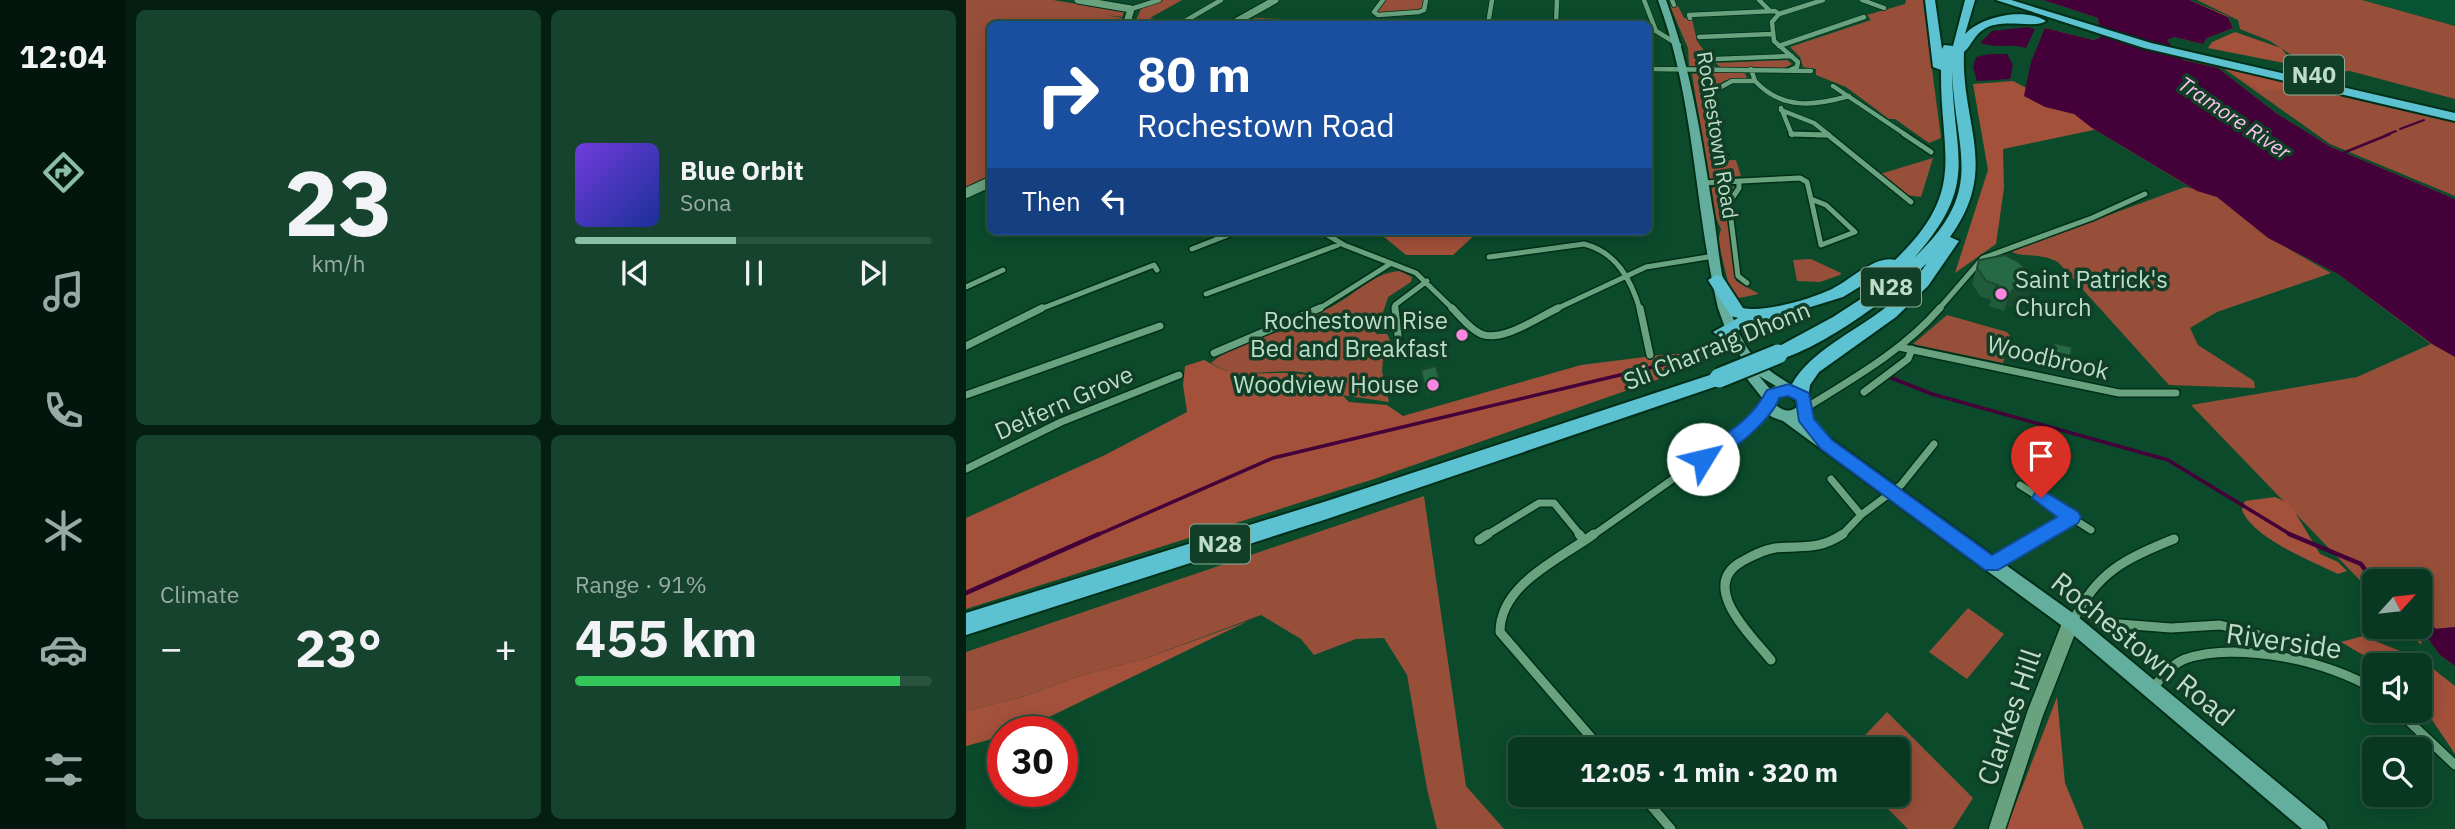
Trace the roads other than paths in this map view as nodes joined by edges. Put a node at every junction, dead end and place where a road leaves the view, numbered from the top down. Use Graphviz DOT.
graph roads {
  1 [pos="1078,0"];
  2 [pos="1158,0"];
  3 [pos="1221,0"];
  4 [pos="1275,0"];
  5 [pos="1383,0"];
  6 [pos="1426,0"];
  7 [pos="1492,0"];
  8 [pos="1557,0"];
  9 [pos="1644,0"];
  10 [pos="1662,0"];
  11 [pos="1759,0"];
  12 [pos="1820,0"];
  13 [pos="1862,0"];
  14 [pos="1880,0"];
  15 [pos="1930,0"];
  16 [pos="1963,0"];
  17 [pos="1970,0"];
  18 [pos="2001,0"];
  19 [pos="2021,0"];
  20 [pos="1875,5"];
  21 [pos="1884,8"];
  22 [pos="1131,9"];
  23 [pos="1770,10"];
  24 [pos="1779,14"];
  25 [pos="1690,18"];
  26 [pos="1864,18"];
  27 [pos="1130,21"];
  28 [pos="1185,21"];
  29 [pos="1237,21"];
  30 [pos="1488,21"];
  31 [pos="1556,21"];
  32 [pos="2098,30"];
  33 [pos="1772,34"];
  34 [pos="1699,37"];
  35 [pos="1679,46"];
  36 [pos="1779,46"];
  37 [pos="2176,48"];
  38 [pos="1792,56"];
  39 [pos="1716,59"];
  40 [pos="1958,64"];
  41 [pos="1652,69"];
  42 [pos="1684,69"];
  43 [pos="1751,69"];
  44 [pos="1790,70"];
  45 [pos="1811,71"];
  46 [pos="1755,81"];
  47 [pos="1944,85"];
  48 [pos="1833,86"];
  49 [pos="1849,96"];
  50 [pos="1779,101"];
  51 [pos="1782,110"];
  52 [pos="2455,111"];
  53 [pos="2455,117"];
  54 [pos="1827,135"];
  55 [pos="1931,152"];
  56 [pos="1726,157"];
  57 [pos="1739,181"];
  58 [pos="987,182"];
  59 [pos="1702,183"];
  60 [pos="1970,184"];
  61 [pos="966,193"];
  62 [pos="2145,194"];
  63 [pos="1810,199"];
  64 [pos="1911,202"];
  65 [pos="1228,235"];
  66 [pos="1326,235"];
  67 [pos="1924,238"];
  68 [pos="1338,245"];
  69 [pos="1192,249"];
  70 [pos="1714,256"];
  71 [pos="1489,257"];
  72 [pos="1390,264"];
  73 [pos="1003,270"];
  74 [pos="1157,270"];
  75 [pos="1627,275"];
  76 [pos="1716,280"];
  77 [pos="1427,281"];
  78 [pos="1747,283"];
  79 [pos="966,287"];
  80 [pos="1206,295"];
  81 [pos="1756,317"];
  82 [pos="1160,326"];
  83 [pos="1726,330"];
  84 [pos="1399,344"];
  85 [pos="966,346"];
  86 [pos="1899,347"];
  87 [pos="1774,349"];
  88 [pos="1913,349"];
  89 [pos="1214,354"];
  90 [pos="1650,355"];
  91 [pos="1179,375"];
  92 [pos="1864,392"];
  93 [pos="2176,393"];
  94 [pos="966,396"];
  95 [pos="1801,400"];
  96 [pos="1777,409"];
  97 [pos="1754,422"];
  98 [pos="1934,444"];
  99 [pos="1827,445"];
  100 [pos="966,469"];
  101 [pos="1831,478"];
  102 [pos="2020,485"];
  103 [pos="1890,493"];
  104 [pos="1861,515"];
  105 [pos="2072,517"];
  106 [pos="2091,530"];
  107 [pos="2174,539"];
  108 [pos="1479,540"];
  109 [pos="1584,540"];
  110 [pos="1991,564"];
  111 [pos="2075,615"];
  112 [pos="966,624"];
  113 [pos="2257,634"];
  114 [pos="1771,660"];
  115 [pos="2362,681"];
  116 [pos="2152,689"];
  117 [pos="2411,723"];
  118 [pos="1591,737"];
  119 [pos="2455,765"];
  120 [pos="1652,807"];
  121 [pos="1671,829"];
  122 [pos="1997,829"];
  123 [pos="2318,829"];
  1 -- 22 [label="street"];
  2 -- 22 [label="street"];
  3 -- 28 [label="street"];
  4 -- 29 [label="street"];
  5 -- 6 [label="street"];
  7 -- 30 [label="street"];
  8 -- 31 [label="street"];
  9 -- 35 [label="street"];
  10 -- 35 [label="main road, Rochestown Road"];
  11 -- 23 [label="street"];
  12 -- 24 [label="street"];
  13 -- 20 [label="street"];
  14 -- 20 [label="street"];
  15 -- 47 [label="highway, N28"];
  16 -- 47 [label="highway, N28"];
  17 -- 40 [label="highway, N28"];
  18 -- 32 [label="highway, N40"];
  19 -- 32 [label="highway, N40"];
  20 -- 21 [label="street"];
  22 -- 27 [label="street"];
  23 -- 24 [label="street"];
  23 -- 25 [label="street"];
  24 -- 33 [label="street"];
  26 -- 36 [label="street"];
  32 -- 37 [label="highway, N40"];
  32 -- 37 [label="highway, N40"];
  32 -- 40 [label="highway"];
  33 -- 34 [label="street"];
  33 -- 36 [label="street"];
  35 -- 42 [label="main road, Rochestown Road"];
  36 -- 38 [label="street"];
  37 -- 52 [label="highway, N40"];
  37 -- 53 [label="highway, N40"];
  38 -- 39 [label="street"];
  38 -- 44 [label="street"];
  40 -- 60 [label="highway, Sli Charraig Dhonn / N28"];
  41 -- 42 [label="street"];
  42 -- 43 [label="street"];
  42 -- 59 [label="main road, Rochestown Road"];
  43 -- 44 [label="street"];
  43 -- 46 [label="street"];
  44 -- 45 [label="street"];
  46 -- 50 [label="street"];
  46 -- 56 [label="street"];
  47 -- 67 [label="highway, Sli Charraig Dhonn / N28"];
  48 -- 49 [label="street"];
  49 -- 50 [label="street"];
  49 -- 55 [label="street"];
  50 -- 51 [label="street"];
  51 -- 54 [label="street"];
  51 -- 54 [label="street"];
  54 -- 64 [label="street"];
  57 -- 59 [label="street"];
  57 -- 63 [label="street"];
  57 -- 78 [label="street"];
  58 -- 61 [label="street"];
  59 -- 70 [label="main road, Rochestown Road"];
  60 -- 87 [label="highway, Sli Charraig Dhonn / N28"];
  60 -- 95 [label="highway"];
  62 -- 86 [label="street"];
  63 -- 63 [label="street"];
  65 -- 69 [label="street"];
  66 -- 68 [label="street"];
  67 -- 81 [label="highway"];
  67 -- 87 [label="highway, Sli Charraig Dhonn / N28"];
  68 -- 72 [label="street"];
  68 -- 80 [label="street"];
  70 -- 75 [label="street"];
  70 -- 76 [label="main road, Rochestown Road"];
  71 -- 75 [label="street"];
  72 -- 77 [label="street"];
  72 -- 89 [label="street"];
  73 -- 79 [label="street"];
  74 -- 85 [label="street"];
  75 -- 77 [label="street"];
  75 -- 90 [label="street"];
  76 -- 81 [label="highway"];
  76 -- 83 [label="main road, Rochestown Road"];
  77 -- 84 [label="street"];
  81 -- 83 [label="highway"];
  82 -- 94 [label="street"];
  83 -- 95 [label="main road, Rochestown Road"];
  83 -- 96 [label="main road, Rochestown Road"];
  86 -- 88 [label="street, Woodbrook"];
  86 -- 95 [label="street"];
  87 -- 112 [label="highway, Sli Charraig Dhonn / N28, bridge"];
  88 -- 92 [label="street"];
  88 -- 93 [label="street, Woodbrook"];
  91 -- 100 [label="street, Delfern Grove"];
  95 -- 96 [label="main road"];
  95 -- 96 [label="main road"];
  95 -- 99 [label="main road, Rochestown Road"];
  96 -- 97 [label="street"];
  96 -- 97 [label="street"];
  96 -- 99 [label="main road, Rochestown Road"];
  97 -- 109 [label="street"];
  98 -- 103 [label="street"];
  99 -- 103 [label="main road, Rochestown Road"];
  101 -- 104 [label="street"];
  102 -- 105 [label="street"];
  103 -- 104 [label="street"];
  103 -- 110 [label="main road, Rochestown Road"];
  104 -- 114 [label="street"];
  105 -- 106 [label="street"];
  105 -- 110 [label="street"];
  107 -- 111 [label="street"];
  108 -- 109 [label="street"];
  109 -- 118 [label="street"];
  110 -- 111 [label="main road, Rochestown Road"];
  111 -- 113 [label="street"];
  111 -- 116 [label="main road, Rochestown Road"];
  111 -- 122 [label="street, Clarkes Hill"];
  115 -- 116 [label="street, Riverside"];
  116 -- 123 [label="main road, Rochestown Road"];
  117 -- 119 [label="street"];
  120 -- 121 [label="street"];
}
